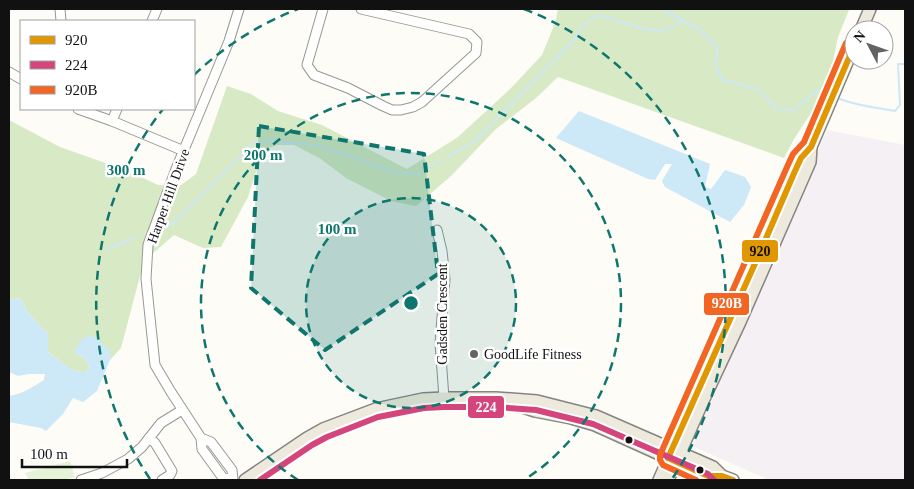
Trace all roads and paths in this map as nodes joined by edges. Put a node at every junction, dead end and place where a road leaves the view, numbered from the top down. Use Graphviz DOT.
graph roads {
  1 [pos="239,9"];
  2 [pos="323,9"];
  3 [pos="362,9"];
  4 [pos="845,70"];
  5 [pos="9,72"];
  6 [pos="20,79"];
  7 [pos="81,110"];
  8 [pos="117,110"];
  9 [pos="112,121"];
  10 [pos="184,151"];
  11 [pos="437,230"];
  12 [pos="444,398"];
  13 [pos="182,410"];
  14 [pos="149,438"];
  15 [pos="674,455"];
  16 [pos="81,480"];
  17 [pos="162,480"];
  18 [pos="233,480"];
  19 [pos="245,480"];
  20 [pos="658,480"];
  21 [pos="668,480"];
  22 [pos="733,480"];
  1 -- 10 [label="street, Harper Hill Drive"];
  2 -- 3 [label="street"];
  4 -- 15 [label="main road"];
  5 -- 6 [label="street"];
  7 -- 9 [label="street"];
  8 -- 9 [label="street"];
  9 -- 10 [label="street"];
  10 -- 13 [label="street, Harper Hill Drive"];
  11 -- 12 [label="street, Gadsden Crescent"];
  12 -- 15 [label="main road"];
  12 -- 19 [label="main road"];
  13 -- 14 [label="street"];
  13 -- 18 [label="street, Harper Hill Drive"];
  14 -- 16 [label="street"];
  14 -- 17 [label="street"];
  15 -- 20 [label="main road"];
  15 -- 21 [label="main road"];
  15 -- 22 [label="main road"];
}
